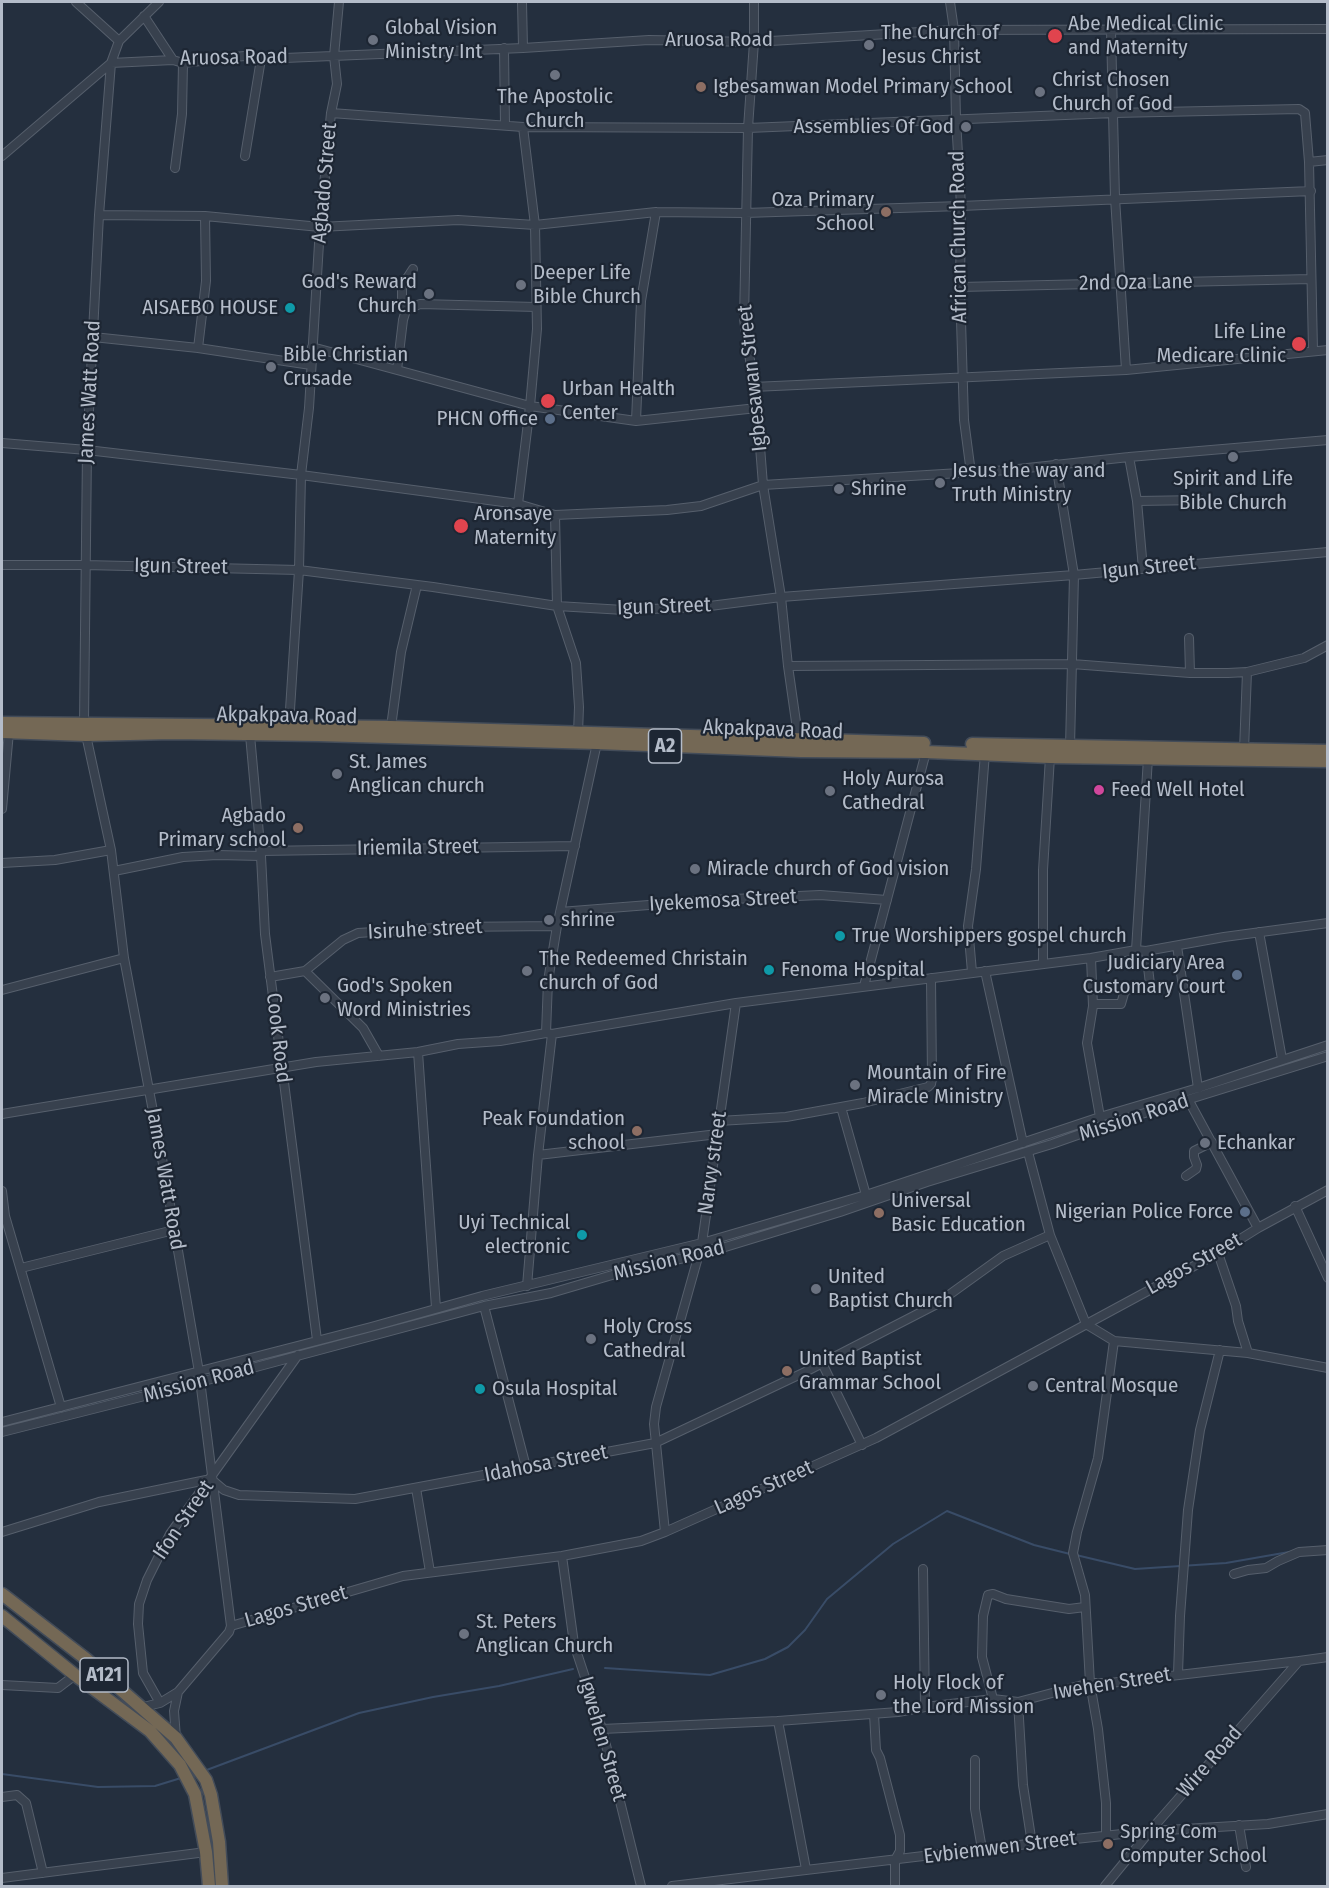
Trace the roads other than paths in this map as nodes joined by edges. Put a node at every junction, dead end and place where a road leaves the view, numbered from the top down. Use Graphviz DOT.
graph roads {
  1 [pos="76,2"];
  2 [pos="159,2"];
  3 [pos="339,2"];
  4 [pos="522,2"];
  5 [pos="754,2"];
  6 [pos="950,2"];
  7 [pos="144,16"];
  8 [pos="1328,29"];
  9 [pos="954,30"];
  10 [pos="1111,30"];
  11 [pos="119,41"];
  12 [pos="754,42"];
  13 [pos="504,48"];
  14 [pos="523,48"];
  15 [pos="334,56"];
  16 [pos="261,59"];
  17 [pos="173,60"];
  18 [pos="111,63"];
  19 [pos="183,63"];
  20 [pos="331,113"];
  21 [pos="1114,113"];
  22 [pos="956,119"];
  23 [pos="505,125"];
  24 [pos="523,127"];
  25 [pos="748,128"];
  26 [pos="2,156"];
  27 [pos="245,156"];
  28 [pos="1328,160"];
  29 [pos="1309,162"];
  30 [pos="176,168"];
  31 [pos="1311,191"];
  32 [pos="1115,198"];
  33 [pos="960,206"];
  34 [pos="656,212"];
  35 [pos="745,213"];
  36 [pos="99,215"];
  37 [pos="206,216"];
  38 [pos="535,225"];
  39 [pos="320,227"];
  40 [pos="413,269"];
  41 [pos="1311,279"];
  42 [pos="1121,284"];
  43 [pos="960,287"];
  44 [pos="536,307"];
  45 [pos="406,310"];
  46 [pos="93,337"];
  47 [pos="312,347"];
  48 [pos="198,348"];
  49 [pos="1313,350"];
  50 [pos="1328,350"];
  51 [pos="310,365"];
  52 [pos="397,370"];
  53 [pos="1126,370"];
  54 [pos="963,379"];
  55 [pos="753,387"];
  56 [pos="530,406"];
  57 [pos="757,408"];
  58 [pos="636,422"];
  59 [pos="1328,440"];
  60 [pos="2,443"];
  61 [pos="87,450"];
  62 [pos="1129,457"];
  63 [pos="1056,464"];
  64 [pos="971,473"];
  65 [pos="301,475"];
  66 [pos="763,485"];
  67 [pos="1200,500"];
  68 [pos="1137,501"];
  69 [pos="518,504"];
  70 [pos="555,514"];
  71 [pos="1328,552"];
  72 [pos="2,565"];
  73 [pos="85,565"];
  74 [pos="1143,568"];
  75 [pos="299,570"];
  76 [pos="1074,575"];
  77 [pos="417,585"];
  78 [pos="781,597"];
  79 [pos="557,606"];
  80 [pos="1189,639"];
  81 [pos="1328,645"];
  82 [pos="1072,664"];
  83 [pos="788,666"];
  84 [pos="1247,672"];
  85 [pos="1190,673"];
  86 [pos="289,725"];
  87 [pos="391,727"];
  88 [pos="4,729"];
  89 [pos="85,729"];
  90 [pos="578,733"];
  91 [pos="250,735"];
  92 [pos="597,743"];
  93 [pos="800,746"];
  94 [pos="1070,747"];
  95 [pos="1244,750"];
  96 [pos="926,752"];
  97 [pos="1328,752"];
  98 [pos="985,753"];
  99 [pos="1050,757"];
  100 [pos="1148,758"];
  101 [pos="1328,761"];
  102 [pos="2,809"];
  103 [pos="575,846"];
  104 [pos="111,850"];
  105 [pos="261,853"];
  106 [pos="2,863"];
  107 [pos="114,871"];
  108 [pos="887,900"];
  109 [pos="560,912"];
  110 [pos="1328,923"];
  111 [pos="557,926"];
  112 [pos="1259,932"];
  113 [pos="1177,946"];
  114 [pos="1136,950"];
  115 [pos="1146,951"];
  116 [pos="124,958"];
  117 [pos="1091,958"];
  118 [pos="1043,963"];
  119 [pos="305,971"];
  120 [pos="985,971"];
  121 [pos="972,972"];
  122 [pos="270,977"];
  123 [pos="931,978"];
  124 [pos="864,986"];
  125 [pos="2,990"];
  126 [pos="736,1003"];
  127 [pos="1093,1004"];
  128 [pos="549,1034"];
  129 [pos="1328,1045"];
  130 [pos="418,1052"];
  131 [pos="379,1056"];
  132 [pos="1328,1056"];
  133 [pos="1282,1059"];
  134 [pos="281,1069"];
  135 [pos="1198,1088"];
  136 [pos="148,1090"];
  137 [pos="1189,1101"];
  138 [pos="841,1107"];
  139 [pos="2,1114"];
  140 [pos="1100,1117"];
  141 [pos="719,1120"];
  142 [pos="718,1134"];
  143 [pos="1212,1142"];
  144 [pos="1023,1143"];
  145 [pos="1028,1152"];
  146 [pos="537,1155"];
  147 [pos="1186,1176"];
  148 [pos="1328,1190"];
  149 [pos="2,1191"];
  150 [pos="866,1195"];
  151 [pos="1295,1206"];
  152 [pos="3,1216"];
  153 [pos="1258,1228"];
  154 [pos="174,1230"];
  155 [pos="1050,1235"];
  156 [pos="702,1243"];
  157 [pos="1218,1252"];
  158 [pos="699,1255"];
  159 [pos="21,1268"];
  160 [pos="1328,1278"];
  161 [pos="527,1286"];
  162 [pos="484,1306"];
  163 [pos="436,1308"];
  164 [pos="1086,1324"];
  165 [pos="317,1340"];
  166 [pos="1114,1341"];
  167 [pos="1220,1350"];
  168 [pos="1248,1353"];
  169 [pos="298,1355"];
  170 [pos="822,1363"];
  171 [pos="1328,1368"];
  172 [pos="199,1372"];
  173 [pos="200,1382"];
  174 [pos="61,1407"];
  175 [pos="2,1422"];
  176 [pos="2,1432"];
  177 [pos="655,1443"];
  178 [pos="861,1445"];
  179 [pos="526,1467"];
  180 [pos="211,1479"];
  181 [pos="416,1488"];
  182 [pos="2,1532"];
  183 [pos="665,1532"];
  184 [pos="1328,1550"];
  185 [pos="562,1556"];
  186 [pos="923,1569"];
  187 [pos="430,1572"];
  188 [pos="1234,1575"];
  189 [pos="2,1594"];
  190 [pos="1085,1607"];
  191 [pos="2,1616"];
  192 [pos="231,1626"];
  193 [pos="1328,1657"];
  194 [pos="1299,1661"];
  195 [pos="1178,1674"];
  196 [pos="75,1676"];
  197 [pos="1090,1683"];
  198 [pos="2,1685"];
  199 [pos="178,1692"];
  200 [pos="993,1699"];
  201 [pos="1018,1702"];
  202 [pos="160,1703"];
  203 [pos="143,1707"];
  204 [pos="925,1707"];
  205 [pos="874,1714"];
  206 [pos="778,1721"];
  207 [pos="602,1729"];
  208 [pos="176,1738"];
  209 [pos="975,1760"];
  210 [pos="2,1797"];
  211 [pos="1328,1814"];
  212 [pos="1239,1826"];
  213 [pos="1150,1831"];
  214 [pos="1106,1835"];
  215 [pos="1032,1844"];
  216 [pos="982,1849"];
  217 [pos="206,1852"];
  218 [pos="895,1860"];
  219 [pos="1246,1867"];
  220 [pos="806,1869"];
  221 [pos="43,1873"];
  222 [pos="2,1878"];
  223 [pos="208,1887"];
  224 [pos="222,1887"];
  225 [pos="641,1887"];
  226 [pos="672,1887"];
  227 [pos="895,1887"];
  228 [pos="1105,1887"];
  1 -- 11 [label="street"];
  2 -- 7 [label="street"];
  3 -- 15 [label="street, Agbado Street"];
  4 -- 14 [label="street"];
  5 -- 12 [label="street, Igbesawan Street"];
  6 -- 9 [label="street, African Church Road"];
  7 -- 11 [label="street"];
  7 -- 17 [label="street"];
  8 -- 10 [label="street, Aruosa Road"];
  9 -- 10 [label="street, Aruosa Road"];
  9 -- 12 [label="street, Aruosa Road"];
  9 -- 22 [label="street, African Church Road"];
  10 -- 21 [label="street"];
  11 -- 18 [label="street"];
  12 -- 14 [label="street, Aruosa Road"];
  12 -- 25 [label="street, Igbesawan Street"];
  13 -- 14 [label="street, Aruosa Road"];
  13 -- 15 [label="street, Aruosa Road"];
  13 -- 23 [label="street"];
  15 -- 16 [label="street, Aruosa Road"];
  15 -- 20 [label="street, Agbado Street"];
  16 -- 19 [label="street, Aruosa Road"];
  16 -- 27 [label="street"];
  17 -- 18 [label="street, Aruosa Road"];
  17 -- 19 [label="street, Aruosa Road"];
  18 -- 26 [label="street"];
  18 -- 36 [label="street, James Watt Road"];
  19 -- 30 [label="street"];
  20 -- 23 [label="street"];
  20 -- 39 [label="street, Agbado Street"];
  21 -- 22 [label="street"];
  21 -- 29 [label="street"];
  21 -- 32 [label="street"];
  22 -- 25 [label="street"];
  22 -- 33 [label="street, African Church Road"];
  23 -- 24 [label="street"];
  24 -- 25 [label="street"];
  24 -- 38 [label="street"];
  25 -- 35 [label="street, Igbesawan Street"];
  28 -- 29 [label="street"];
  29 -- 31 [label="street"];
  31 -- 32 [label="street"];
  31 -- 41 [label="street"];
  32 -- 33 [label="street"];
  32 -- 42 [label="street"];
  33 -- 35 [label="street"];
  33 -- 43 [label="street, African Church Road"];
  34 -- 35 [label="street"];
  34 -- 38 [label="street"];
  34 -- 58 [label="street"];
  35 -- 55 [label="street, Igbesawan Street"];
  36 -- 37 [label="street"];
  36 -- 46 [label="street, James Watt Road"];
  37 -- 39 [label="street"];
  37 -- 48 [label="street"];
  38 -- 39 [label="street"];
  38 -- 44 [label="street"];
  39 -- 47 [label="street, Agbado Street"];
  40 -- 45 [label="street"];
  41 -- 42 [label="street, 2nd Oza Lane"];
  41 -- 49 [label="street"];
  42 -- 43 [label="street, 2nd Oza Lane"];
  42 -- 53 [label="street"];
  43 -- 54 [label="street, African Church Road"];
  44 -- 45 [label="street"];
  44 -- 56 [label="street"];
  45 -- 52 [label="street"];
  46 -- 48 [label="street"];
  46 -- 61 [label="street, James Watt Road"];
  47 -- 51 [label="street, Agbado Street"];
  47 -- 52 [label="street"];
  48 -- 51 [label="street"];
  49 -- 50 [label="street"];
  49 -- 53 [label="street"];
  51 -- 65 [label="street, Agbado Street"];
  52 -- 56 [label="street"];
  53 -- 54 [label="street"];
  54 -- 55 [label="street"];
  54 -- 64 [label="street, African Church Road"];
  55 -- 57 [label="street, Igbesawan Street"];
  56 -- 58 [label="street"];
  56 -- 69 [label="street"];
  57 -- 58 [label="street"];
  57 -- 66 [label="street, Igbesawan Street"];
  59 -- 62 [label="street"];
  60 -- 61 [label="street"];
  61 -- 65 [label="street"];
  61 -- 73 [label="street, James Watt Road"];
  62 -- 63 [label="street"];
  62 -- 68 [label="street"];
  63 -- 64 [label="street"];
  63 -- 76 [label="street"];
  64 -- 66 [label="street"];
  65 -- 69 [label="street"];
  65 -- 75 [label="street, Agbado Street"];
  66 -- 70 [label="street"];
  66 -- 78 [label="street, Igbesawan Street"];
  67 -- 68 [label="street"];
  68 -- 74 [label="street"];
  69 -- 70 [label="street"];
  70 -- 79 [label="street"];
  71 -- 74 [label="street, Igun Street"];
  72 -- 73 [label="street, Igun Street"];
  73 -- 75 [label="street, Igun Street"];
  73 -- 89 [label="street, James Watt Road"];
  74 -- 76 [label="street, Igun Street"];
  75 -- 77 [label="street, Igun Street"];
  75 -- 86 [label="street, Agbado Street"];
  76 -- 78 [label="street, Igun Street"];
  76 -- 82 [label="street"];
  77 -- 79 [label="street, Igun Street"];
  77 -- 87 [label="street"];
  78 -- 79 [label="street, Igun Street"];
  78 -- 83 [label="street, Igbesawan Street"];
  79 -- 90 [label="street"];
  80 -- 85 [label="street"];
  81 -- 84 [label="street"];
  82 -- 83 [label="street"];
  82 -- 85 [label="street"];
  82 -- 94 [label="street"];
  83 -- 93 [label="street, Igbesawan Street"];
  84 -- 85 [label="street"];
  84 -- 95 [label="street"];
  86 -- 87 [label="highway, Akpakpava Road / A2"];
  86 -- 89 [label="highway, Akpakpava Road / A2"];
  87 -- 90 [label="highway, Akpakpava Road / A2"];
  88 -- 89 [label="highway, Akpakpava Road / A2"];
  88 -- 102 [label="street"];
  89 -- 91 [label="highway, Akpakpava Road / A2"];
  89 -- 104 [label="street, James Watt Road"];
  90 -- 93 [label="highway, Akpakpava Road / A2"];
  91 -- 92 [label="highway, Akpakpava Road / A2"];
  91 -- 105 [label="street, Cook Road"];
  92 -- 93 [label="highway, Akpakpava Road / A2"];
  92 -- 103 [label="street"];
  93 -- 94 [label="highway, Akpakpava Road / A2"];
  93 -- 96 [label="highway, Akpakpava Road / A2"];
  94 -- 95 [label="highway, Akpakpava Road / A2"];
  95 -- 97 [label="highway, Akpakpava Road / A2"];
  96 -- 98 [label="highway, Akpakpava Road / A2"];
  96 -- 108 [label="street"];
  98 -- 99 [label="highway, Akpakpava Road / A2"];
  98 -- 121 [label="street"];
  99 -- 100 [label="highway, Akpakpava Road / A2"];
  99 -- 118 [label="street"];
  100 -- 101 [label="highway, Akpakpava Road / A2"];
  100 -- 114 [label="street"];
  103 -- 105 [label="street, Iriemila Street"];
  103 -- 109 [label="street"];
  104 -- 106 [label="street"];
  104 -- 107 [label="street, James Watt Road"];
  105 -- 107 [label="street, Iriemila Street"];
  105 -- 122 [label="street, Cook Road"];
  107 -- 116 [label="street, James Watt Road"];
  108 -- 109 [label="street, Iyekemosa Street"];
  108 -- 124 [label="street"];
  109 -- 111 [label="street"];
  110 -- 112 [label="street"];
  111 -- 119 [label="street, Isiruhe street"];
  111 -- 128 [label="street"];
  112 -- 113 [label="street"];
  112 -- 133 [label="street"];
  113 -- 115 [label="street"];
  113 -- 135 [label="street"];
  114 -- 115 [label="street"];
  114 -- 117 [label="street"];
  115 -- 127 [label="street"];
  116 -- 125 [label="street"];
  116 -- 136 [label="street, James Watt Road"];
  117 -- 118 [label="street"];
  117 -- 127 [label="street"];
  118 -- 120 [label="street"];
  119 -- 122 [label="street, Isiruhe street"];
  119 -- 131 [label="street"];
  120 -- 121 [label="street"];
  120 -- 144 [label="street"];
  121 -- 123 [label="street"];
  122 -- 134 [label="street, Cook Road"];
  123 -- 124 [label="street"];
  123 -- 138 [label="street"];
  124 -- 126 [label="street"];
  126 -- 128 [label="street"];
  126 -- 141 [label="street, Narvy street"];
  127 -- 140 [label="street"];
  128 -- 130 [label="street"];
  128 -- 146 [label="street"];
  129 -- 133 [label="street, Mission Road"];
  130 -- 131 [label="street"];
  130 -- 163 [label="street"];
  131 -- 134 [label="street"];
  132 -- 137 [label="street, Mission Road"];
  133 -- 135 [label="street, Mission Road"];
  134 -- 136 [label="street"];
  134 -- 165 [label="street, Cook Road"];
  135 -- 140 [label="street, Mission Road"];
  136 -- 139 [label="street"];
  136 -- 154 [label="street, James Watt Road"];
  137 -- 143 [label="street"];
  137 -- 145 [label="street, Mission Road"];
  138 -- 141 [label="street"];
  138 -- 150 [label="street"];
  140 -- 144 [label="street, Mission Road"];
  141 -- 142 [label="street, Narvy street"];
  142 -- 146 [label="street"];
  142 -- 156 [label="street, Narvy street"];
  143 -- 147 [label="street"];
  143 -- 153 [label="street"];
  144 -- 150 [label="street, Mission Road"];
  145 -- 155 [label="street"];
  145 -- 158 [label="street, Mission Road"];
  146 -- 161 [label="street"];
  148 -- 151 [label="street, Lagos Street"];
  149 -- 152 [label="street"];
  150 -- 156 [label="street, Mission Road"];
  151 -- 153 [label="street, Lagos Street"];
  151 -- 160 [label="street"];
  152 -- 159 [label="street"];
  153 -- 157 [label="street, Lagos Street"];
  154 -- 159 [label="street"];
  154 -- 172 [label="street, James Watt Road"];
  155 -- 164 [label="street"];
  155 -- 170 [label="street, Idahosa Street"];
  156 -- 158 [label="street, Narvy street"];
  156 -- 161 [label="street, Mission Road"];
  157 -- 164 [label="street, Lagos Street"];
  157 -- 168 [label="street"];
  158 -- 162 [label="street, Mission Road"];
  158 -- 177 [label="street, Narvy street"];
  159 -- 174 [label="street"];
  161 -- 163 [label="street, Mission Road"];
  162 -- 169 [label="street, Mission Road"];
  162 -- 179 [label="street"];
  163 -- 165 [label="street, Mission Road"];
  164 -- 166 [label="street"];
  164 -- 178 [label="street, Lagos Street"];
  165 -- 172 [label="street, Mission Road"];
  166 -- 167 [label="street"];
  166 -- 190 [label="street"];
  167 -- 168 [label="street"];
  167 -- 195 [label="street"];
  168 -- 171 [label="street"];
  169 -- 173 [label="street, Mission Road"];
  169 -- 180 [label="street, Ifon Street"];
  170 -- 177 [label="street, Idahosa Street"];
  170 -- 178 [label="street"];
  172 -- 173 [label="street, James Watt Road"];
  172 -- 174 [label="street, Mission Road"];
  173 -- 176 [label="street, Mission Road"];
  173 -- 180 [label="street, James Watt Road"];
  174 -- 175 [label="street, Mission Road"];
  177 -- 179 [label="street, Idahosa Street"];
  177 -- 183 [label="street, Narvy street"];
  178 -- 183 [label="street, Lagos Street"];
  179 -- 181 [label="street, Idahosa Street"];
  180 -- 181 [label="street, Idahosa Street"];
  180 -- 182 [label="street"];
  180 -- 192 [label="street, James Watt Road"];
  180 -- 202 [label="street, Ifon Street"];
  181 -- 187 [label="street"];
  183 -- 185 [label="street, Lagos Street"];
  184 -- 188 [label="street"];
  185 -- 187 [label="street, Lagos Street"];
  185 -- 207 [label="street, Igwehen Street"];
  186 -- 204 [label="street"];
  187 -- 192 [label="street, Lagos Street"];
  189 -- 203 [label="highway, A121"];
  190 -- 197 [label="street"];
  190 -- 200 [label="street"];
  191 -- 196 [label="highway, A121"];
  192 -- 199 [label="street, Lagos Street"];
  193 -- 194 [label="street"];
  194 -- 195 [label="street, Iwehen Street"];
  194 -- 213 [label="street, Wire Road"];
  195 -- 197 [label="street, Iwehen Street"];
  196 -- 198 [label="street"];
  196 -- 217 [label="highway, A121"];
  197 -- 201 [label="street, Iwehen Street"];
  197 -- 214 [label="street"];
  199 -- 202 [label="street, Lagos Street"];
  199 -- 208 [label="street"];
  200 -- 201 [label="street, Iwehen Street"];
  200 -- 204 [label="street, Iwehen Street"];
  201 -- 215 [label="street"];
  202 -- 203 [label="street, Lagos Street"];
  203 -- 208 [label="highway, A121"];
  204 -- 205 [label="street, Iwehen Street"];
  205 -- 206 [label="street, Iwehen Street"];
  205 -- 218 [label="street"];
  206 -- 207 [label="street, Iwehen Street"];
  206 -- 220 [label="street"];
  207 -- 225 [label="street, Igwehen Street"];
  208 -- 224 [label="highway, A121"];
  209 -- 216 [label="street"];
  210 -- 221 [label="street"];
  211 -- 212 [label="street, Evbiemwen Street"];
  212 -- 213 [label="street, Evbiemwen Street"];
  212 -- 219 [label="street"];
  213 -- 214 [label="street, Evbiemwen Street"];
  213 -- 228 [label="street, Wire Road"];
  214 -- 215 [label="street, Evbiemwen Street"];
  215 -- 216 [label="street, Evbiemwen Street"];
  216 -- 218 [label="street, Evbiemwen Street"];
  217 -- 221 [label="street"];
  217 -- 223 [label="highway, A121"];
  218 -- 220 [label="street, Evbiemwen Street"];
  218 -- 227 [label="street"];
  220 -- 226 [label="street, Evbiemwen Street"];
  221 -- 222 [label="street"];
}
